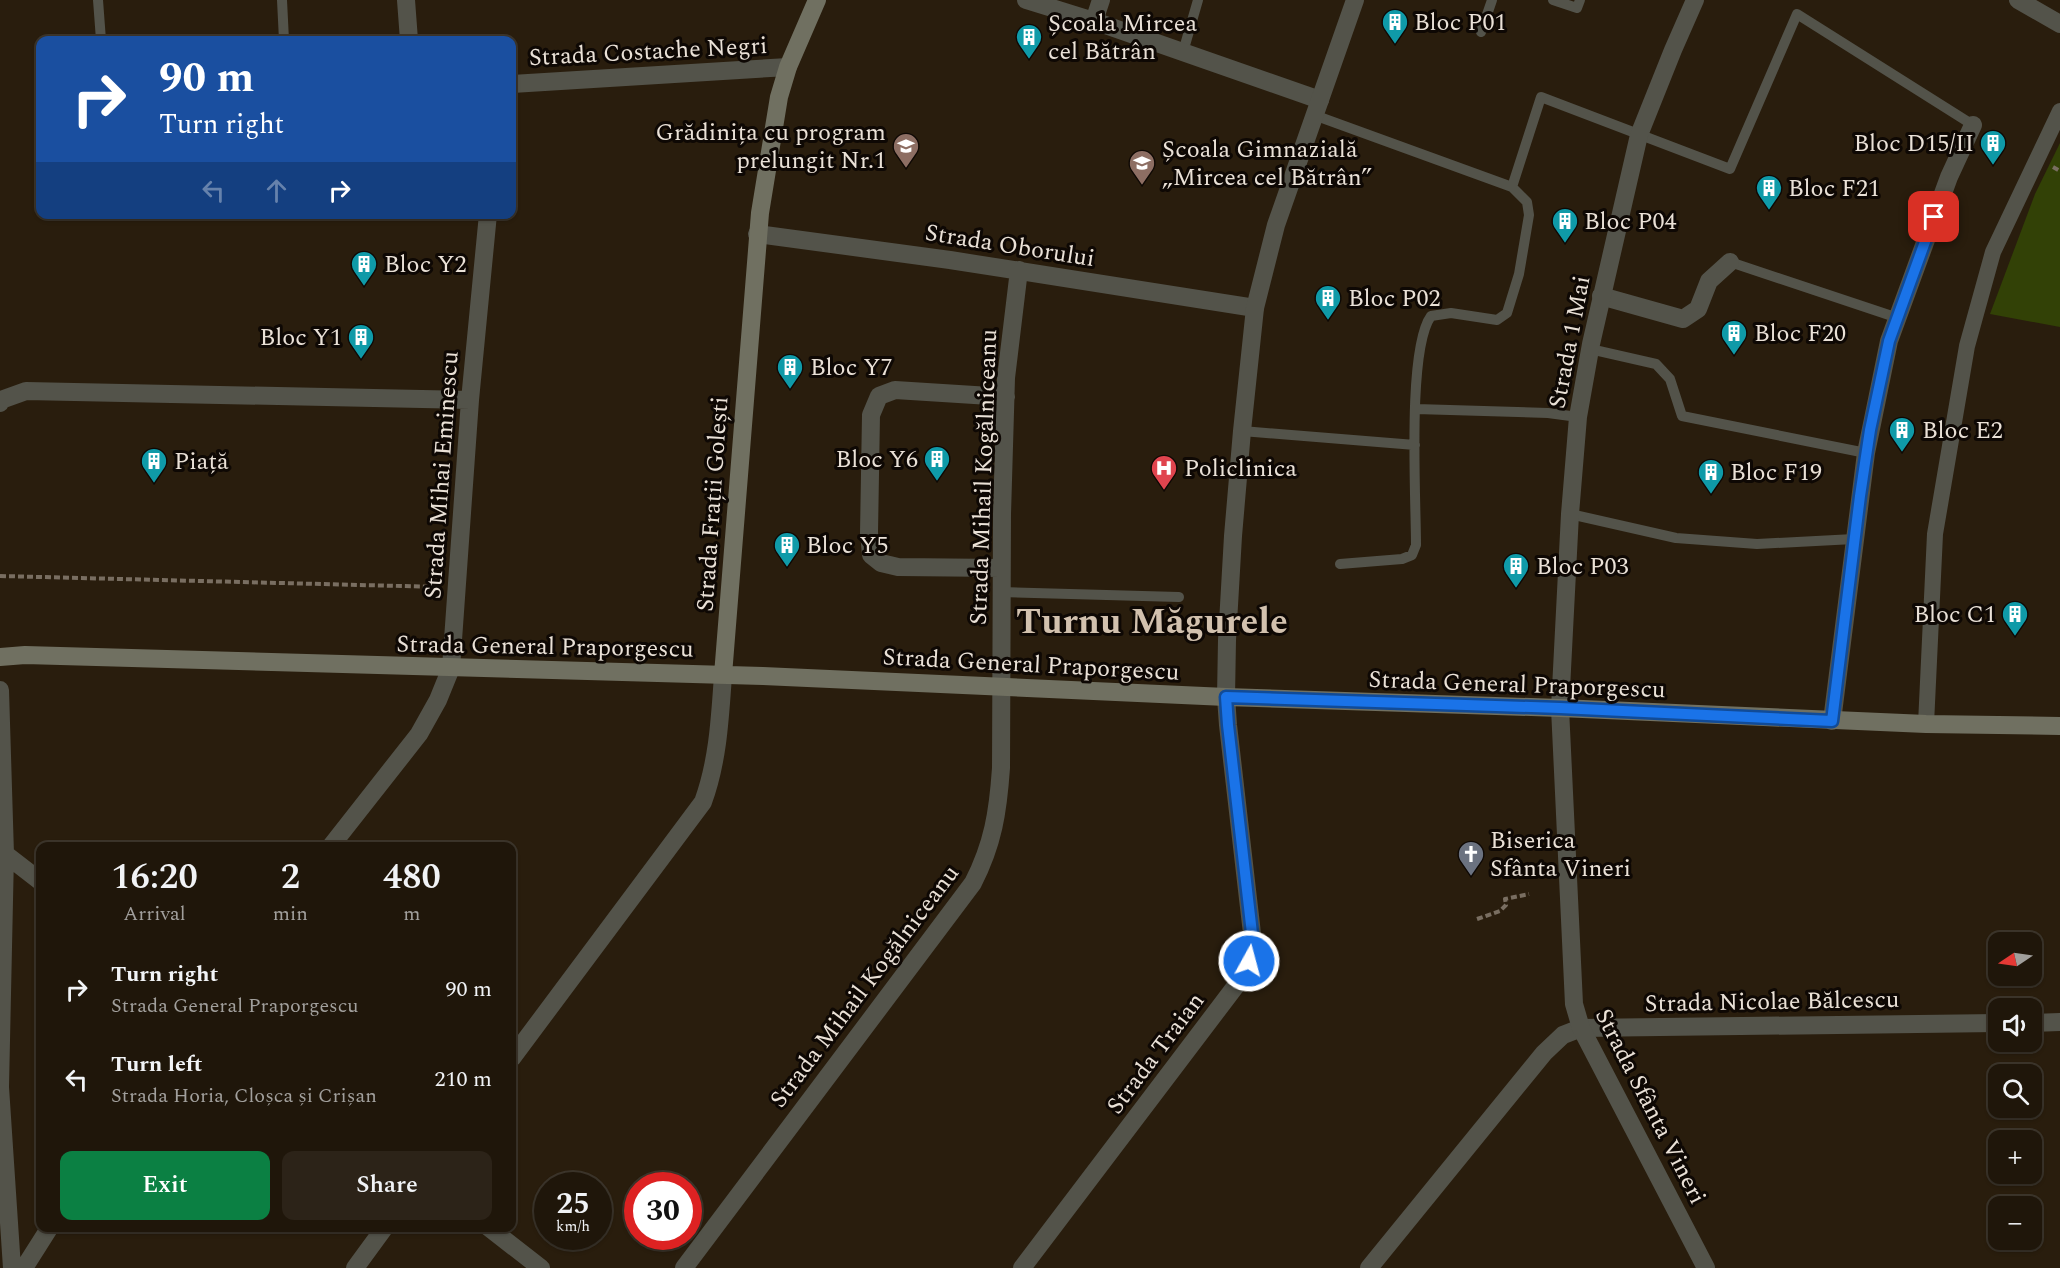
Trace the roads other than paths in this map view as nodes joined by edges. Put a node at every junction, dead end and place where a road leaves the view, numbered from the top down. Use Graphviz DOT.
graph roads {
  1 [pos="98,0"];
  2 [pos="282,0"];
  3 [pos="406,0"];
  4 [pos="818,0"];
  5 [pos="1026,0"];
  6 [pos="1101,0"];
  7 [pos="1198,0"];
  8 [pos="1355,0"];
  9 [pos="1492,0"];
  10 [pos="1553,0"];
  11 [pos="1580,0"];
  12 [pos="1695,0"];
  13 [pos="2018,0"];
  14 [pos="1094,21"];
  15 [pos="2060,24"];
  16 [pos="1481,32"];
  17 [pos="101,36"];
  18 [pos="284,36"];
  19 [pos="409,36"];
  20 [pos="1183,52"];
  21 [pos="788,67"];
  22 [pos="516,84"];
  23 [pos="1317,108"];
  24 [pos="2060,111"];
  25 [pos="1973,125"];
  26 [pos="1639,135"];
  27 [pos="1512,187"];
  28 [pos="488,219"];
  29 [pos="757,234"];
  30 [pos="1730,262"];
  31 [pos="1019,270"];
  32 [pos="1601,296"];
  33 [pos="1256,308"];
  34 [pos="1898,318"];
  35 [pos="1590,349"];
  36 [pos="1006,397"];
  37 [pos="470,400"];
  38 [pos="0,403"];
  39 [pos="1416,409"];
  40 [pos="1578,417"];
  41 [pos="1242,431"];
  42 [pos="1415,444"];
  43 [pos="1866,453"];
  44 [pos="1570,514"];
  45 [pos="1854,539"];
  46 [pos="1340,564"];
  47 [pos="1001,568"];
  48 [pos="1001,592"];
  49 [pos="1179,597"];
  50 [pos="0,657"];
  51 [pos="451,668"];
  52 [pos="723,675"];
  53 [pos="1000,686"];
  54 [pos="0,690"];
  55 [pos="1226,697"];
  56 [pos="1560,708"];
  57 [pos="1832,721"];
  58 [pos="1926,724"];
  59 [pos="2060,726"];
  60 [pos="333,842"];
  61 [pos="5,854"];
  62 [pos="36,878"];
  63 [pos="2060,1022"];
  64 [pos="1988,1023"];
  65 [pos="2042,1023"];
  66 [pos="1581,1028"];
  67 [pos="516,1053"];
  68 [pos="0,1087"];
  69 [pos="47,1232"];
  70 [pos="381,1232"];
  71 [pos="494,1232"];
  72 [pos="12,1268"];
  73 [pos="24,1268"];
  74 [pos="355,1268"];
  75 [pos="541,1268"];
  76 [pos="684,1268"];
  77 [pos="1022,1268"];
  78 [pos="1369,1268"];
  79 [pos="1706,1268"];
  1 -- 17 [label="lane"];
  2 -- 18 [label="lane"];
  3 -- 19 [label="street"];
  4 -- 21 [label="main road, Strada Frații Golești"];
  5 -- 14 [label="street"];
  6 -- 14 [label="street"];
  7 -- 20 [label="lane"];
  8 -- 23 [label="street, Strada Traian"];
  9 -- 16 [label="lane"];
  10 -- 11 [label="lane"];
  12 -- 26 [label="street, Strada 1 Mai"];
  13 -- 15 [label="street"];
  14 -- 20 [label="street"];
  20 -- 23 [label="street"];
  21 -- 22 [label="street, Strada Costache Negri"];
  21 -- 29 [label="main road, Strada Frații Golești"];
  23 -- 27 [label="lane"];
  23 -- 33 [label="street, Strada Traian"];
  24 -- 58 [label="street"];
  25 -- 26 [label="lane"];
  25 -- 34 [label="street"];
  26 -- 27 [label="lane"];
  26 -- 32 [label="street, Strada 1 Mai"];
  27 -- 39 [label="lane"];
  28 -- 37 [label="street, Strada Mihai Eminescu"];
  29 -- 31 [label="street, Strada Oborului"];
  29 -- 52 [label="main road, Strada Frații Golești"];
  30 -- 32 [label="street"];
  30 -- 34 [label="lane"];
  31 -- 33 [label="street, Strada Oborului"];
  31 -- 36 [label="street, Strada Mihail Kogălniceanu"];
  32 -- 35 [label="street, Strada 1 Mai"];
  33 -- 41 [label="street, Strada Traian"];
  34 -- 43 [label="street"];
  35 -- 40 [label="street, Strada 1 Mai"];
  35 -- 43 [label="lane"];
  36 -- 47 [label="street, Strada Mihail Kogălniceanu"];
  36 -- 47 [label="street"];
  37 -- 38 [label="street"];
  37 -- 51 [label="street, Strada Mihai Eminescu"];
  39 -- 40 [label="lane"];
  39 -- 42 [label="lane"];
  40 -- 44 [label="street, Strada 1 Mai"];
  41 -- 42 [label="lane"];
  41 -- 55 [label="street, Strada Traian"];
  42 -- 46 [label="lane"];
  43 -- 45 [label="street"];
  44 -- 45 [label="lane"];
  44 -- 56 [label="street, Strada 1 Mai"];
  45 -- 57 [label="street"];
  47 -- 48 [label="street, Strada Mihail Kogălniceanu"];
  48 -- 49 [label="lane"];
  48 -- 53 [label="street, Strada Mihail Kogălniceanu"];
  50 -- 51 [label="main road, Strada General Praporgescu"];
  51 -- 52 [label="main road, Strada General Praporgescu"];
  51 -- 60 [label="street, Strada Mihai Eminescu"];
  52 -- 53 [label="main road, Strada General Praporgescu"];
  52 -- 67 [label="street, Strada Frații Golești"];
  53 -- 55 [label="main road, Strada General Praporgescu"];
  53 -- 76 [label="street, Strada Mihail Kogălniceanu"];
  54 -- 61 [label="street"];
  55 -- 56 [label="main road, Strada General Praporgescu"];
  55 -- 77 [label="street, Strada Traian"];
  56 -- 57 [label="main road, Strada General Praporgescu"];
  56 -- 66 [label="street, Strada Sfânta Vineri"];
  57 -- 58 [label="main road, Strada General Praporgescu"];
  58 -- 59 [label="main road, Strada General Praporgescu"];
  61 -- 62 [label="street"];
  61 -- 68 [label="street"];
  63 -- 65 [label="street"];
  64 -- 66 [label="street, Strada Nicolae Bălcescu"];
  66 -- 78 [label="street, Strada Nicolae Bălcescu"];
  66 -- 79 [label="street, Strada Sfânta Vineri"];
  68 -- 72 [label="street"];
  69 -- 73 [label="street"];
  70 -- 74 [label="street"];
  71 -- 75 [label="street"];
}
